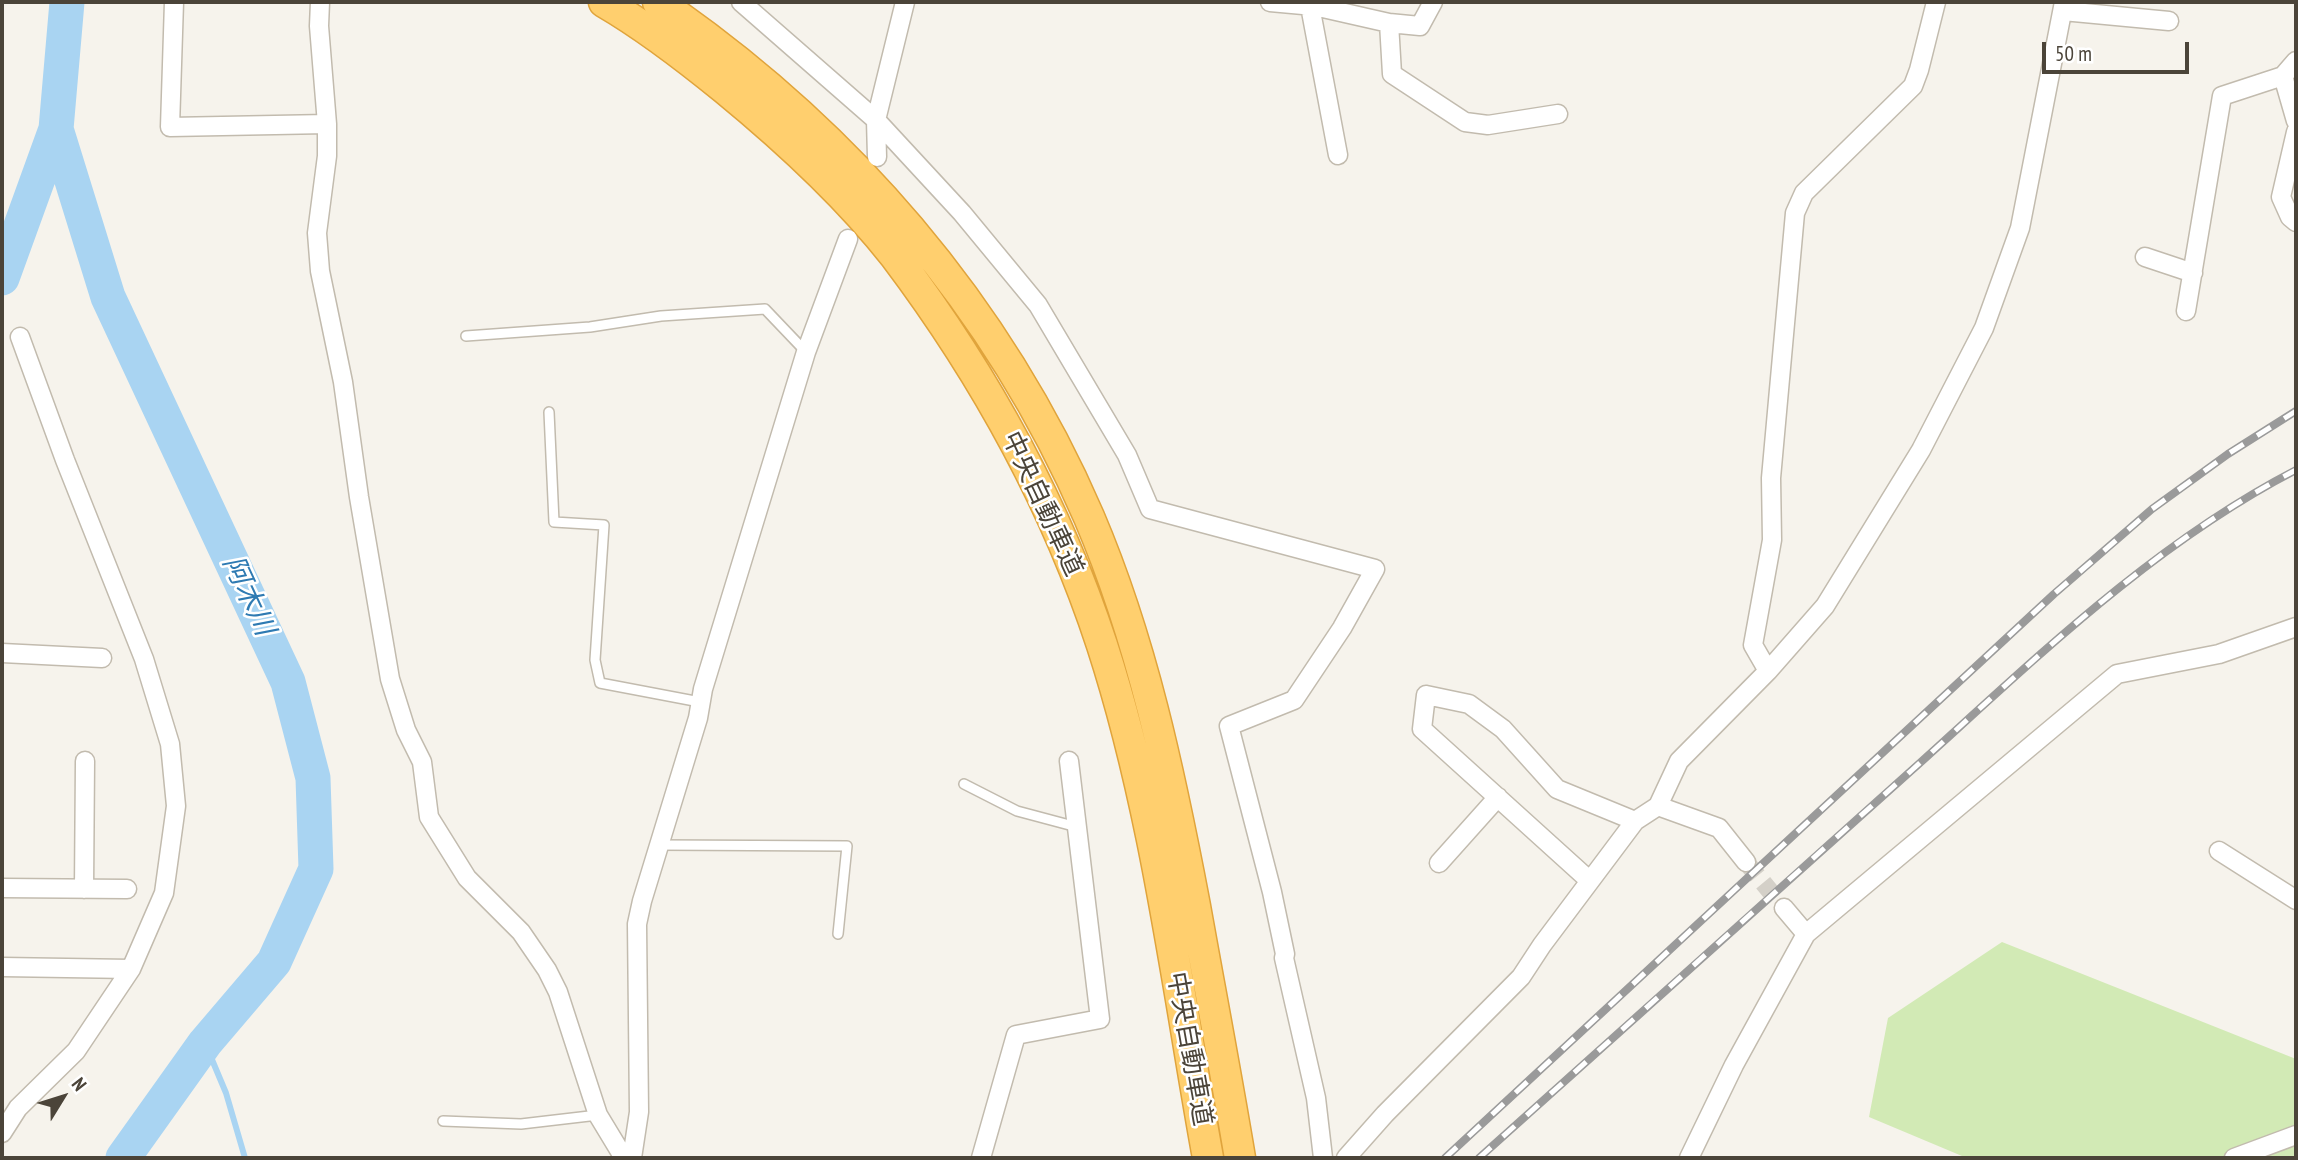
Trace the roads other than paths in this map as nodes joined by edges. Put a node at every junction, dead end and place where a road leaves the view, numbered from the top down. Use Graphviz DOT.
graph roads {
  1 [pos="174,2"];
  2 [pos="320,2"];
  3 [pos="604,2"];
  4 [pos="658,2"];
  5 [pos="741,2"];
  6 [pos="905,2"];
  7 [pos="1270,2"];
  8 [pos="1433,2"];
  9 [pos="1936,2"];
  10 [pos="1310,6"];
  11 [pos="2064,6"];
  12 [pos="2169,21"];
  13 [pos="1389,23"];
  14 [pos="2296,61"];
  15 [pos="2283,76"];
  16 [pos="1558,114"];
  17 [pos="876,120"];
  18 [pos="2296,121"];
  19 [pos="327,124"];
  20 [pos="2296,132"];
  21 [pos="1339,155"];
  22 [pos="877,156"];
  23 [pos="2296,222"];
  24 [pos="848,239"];
  25 [pos="2145,257"];
  26 [pos="2193,272"];
  27 [pos="2186,311"];
  28 [pos="466,336"];
  29 [pos="20,337"];
  30 [pos="806,352"];
  31 [pos="549,412"];
  32 [pos="2296,627"];
  33 [pos="2,653"];
  34 [pos="102,658"];
  35 [pos="1768,671"];
  36 [pos="700,702"];
  37 [pos="85,761"];
  38 [pos="1069,761"];
  39 [pos="964,784"];
  40 [pos="1498,797"];
  41 [pos="1658,806"];
  42 [pos="1635,821"];
  43 [pos="1077,827"];
  44 [pos="659,845"];
  45 [pos="2219,851"];
  46 [pos="1746,862"];
  47 [pos="1440,863"];
  48 [pos="1590,881"];
  49 [pos="2,888"];
  50 [pos="83,889"];
  51 [pos="127,889"];
  52 [pos="2296,900"];
  53 [pos="1784,908"];
  54 [pos="838,934"];
  55 [pos="1806,934"];
  56 [pos="2,967"];
  57 [pos="131,969"];
  58 [pos="598,1115"];
  59 [pos="443,1121"];
  60 [pos="2,1133"];
  61 [pos="2296,1135"];
  62 [pos="632,1158"];
  63 [pos="981,1158"];
  64 [pos="1208,1158"];
  65 [pos="1240,1158"];
  66 [pos="1324,1158"];
  67 [pos="1346,1158"];
  68 [pos="1689,1158"];
  69 [pos="2234,1158"];
  1 -- 19 [label="street"];
  2 -- 19 [label="street"];
  3 -- 64 [label="highway, 中央自動車道"];
  4 -- 65 [label="highway, 中央自動車道"];
  5 -- 17 [label="street"];
  6 -- 17 [label="street"];
  7 -- 10 [label="street"];
  8 -- 13 [label="street"];
  9 -- 35 [label="street"];
  10 -- 13 [label="street"];
  10 -- 21 [label="street"];
  11 -- 12 [label="street"];
  11 -- 35 [label="street"];
  13 -- 16 [label="street"];
  14 -- 15 [label="street"];
  15 -- 18 [label="street"];
  15 -- 26 [label="street"];
  17 -- 22 [label="street"];
  17 -- 66 [label="street"];
  19 -- 58 [label="street"];
  20 -- 23 [label="street"];
  24 -- 30 [label="street"];
  25 -- 26 [label="street"];
  26 -- 27 [label="street"];
  28 -- 30 [label="lane"];
  29 -- 57 [label="street"];
  30 -- 36 [label="street"];
  31 -- 36 [label="lane"];
  32 -- 55 [label="street"];
  33 -- 34 [label="street"];
  35 -- 41 [label="street"];
  36 -- 44 [label="street"];
  37 -- 50 [label="street"];
  38 -- 43 [label="street"];
  39 -- 43 [label="lane"];
  40 -- 42 [label="street"];
  40 -- 47 [label="street"];
  40 -- 48 [label="street"];
  41 -- 42 [label="street"];
  41 -- 46 [label="street"];
  42 -- 48 [label="street"];
  43 -- 63 [label="street"];
  44 -- 54 [label="lane"];
  44 -- 62 [label="street"];
  45 -- 52 [label="street"];
  48 -- 67 [label="street"];
  49 -- 50 [label="street"];
  50 -- 51 [label="street"];
  53 -- 55 [label="street"];
  55 -- 68 [label="street"];
  56 -- 57 [label="street"];
  57 -- 60 [label="street"];
  58 -- 59 [label="lane"];
  58 -- 62 [label="street"];
  61 -- 69 [label="street"];
}
